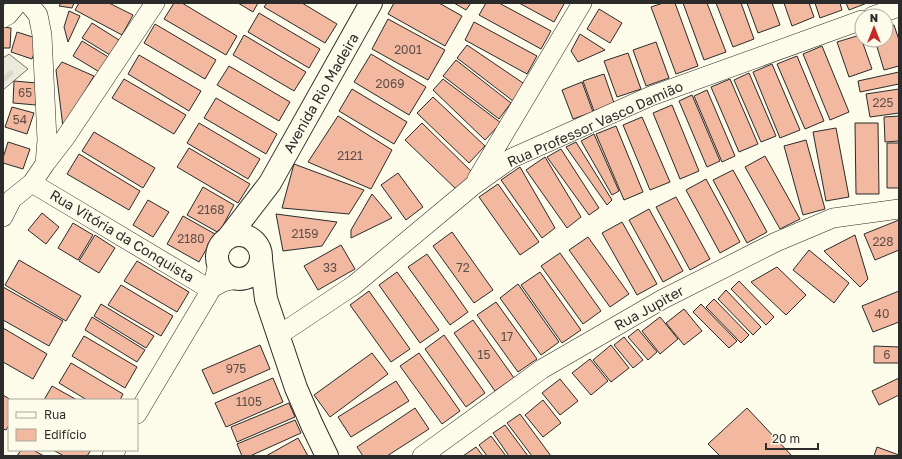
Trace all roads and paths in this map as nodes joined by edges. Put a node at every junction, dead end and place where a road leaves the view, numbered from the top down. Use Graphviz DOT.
graph roads {
  1 [pos="18,3"];
  2 [pos="28,3"];
  3 [pos="155,3"];
  4 [pos="372,3"];
  5 [pos="582,3"];
  6 [pos="3,18"];
  7 [pos="854,23"];
  8 [pos="45,164"];
  9 [pos="32,183"];
  10 [pos="270,183"];
  11 [pos="474,185"];
  12 [pos="899,209"];
  13 [pos="3,217"];
  14 [pos="227,239"];
  15 [pos="260,253"];
  16 [pos="218,264"];
  17 [pos="238,279"];
  18 [pos="212,289"];
  19 [pos="276,328"];
  20 [pos="138,412"];
  21 [pos="328,456"];
  22 [pos="422,456"];
  1 -- 6 [label="street"];
  2 -- 8 [label="street"];
  3 -- 8 [label="street"];
  4 -- 10 [label="main road, Avenida Rio Madeira"];
  5 -- 11 [label="street"];
  7 -- 11 [label="street, Rua Professor Vasco Damião"];
  8 -- 9 [label="street"];
  9 -- 13 [label="street"];
  9 -- 18 [label="street, Rua Vitória da Conquista"];
  10 -- 14 [label="main road, Avenida Rio Madeira"];
  10 -- 15 [label="main road, Avenida Rio Madeira"];
  11 -- 19 [label="street, Rua Professor Vasco Damião"];
  12 -- 22 [label="street, Rua Jupiter"];
  14 -- 15 [label="main road"];
  14 -- 16 [label="main road"];
  15 -- 17 [label="main road"];
  15 -- 19 [label="main road, Avenida Rio Madeira"];
  16 -- 17 [label="main road"];
  16 -- 18 [label="street"];
  17 -- 18 [label="street"];
  17 -- 19 [label="main road"];
  18 -- 20 [label="street"];
  19 -- 21 [label="main road, Avenida Rio Madeira"];
}
